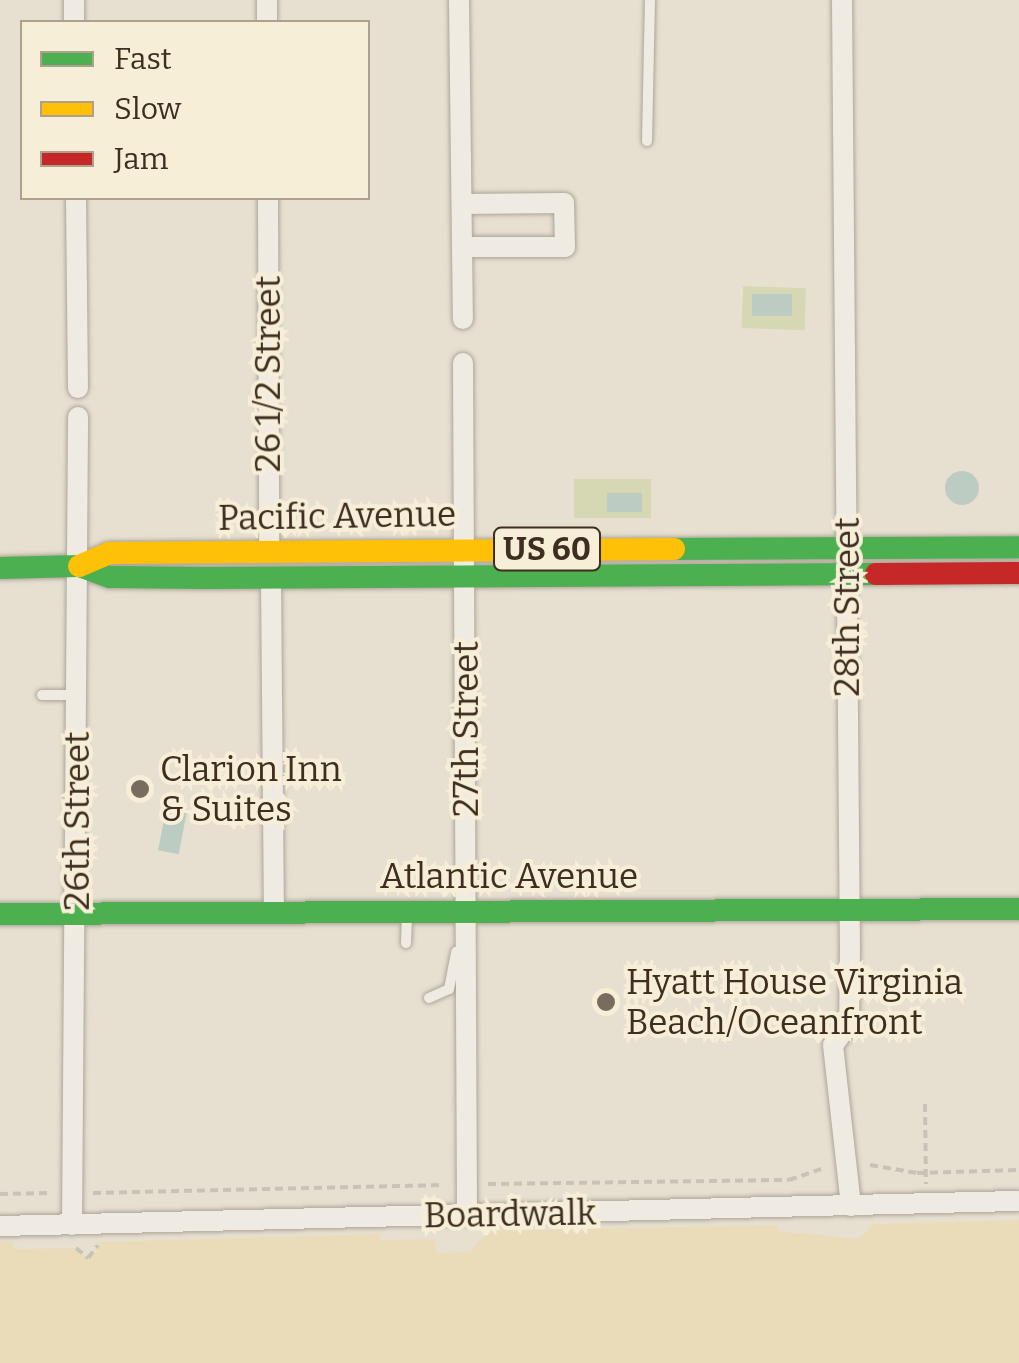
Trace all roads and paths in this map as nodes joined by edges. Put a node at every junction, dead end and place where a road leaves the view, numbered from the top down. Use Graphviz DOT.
graph roads {
  1 [pos="459,0"];
  2 [pos="650,0"];
  3 [pos="842,0"];
  4 [pos="648,141"];
  5 [pos="76,200"];
  6 [pos="268,200"];
  7 [pos="462,204"];
  8 [pos="463,247"];
  9 [pos="463,319"];
  10 [pos="463,362"];
  11 [pos="78,388"];
  12 [pos="78,417"];
  13 [pos="1019,547"];
  14 [pos="847,548"];
  15 [pos="464,550"];
  16 [pos="269,552"];
  17 [pos="79,566"];
  18 [pos="0,568"];
  19 [pos="847,574"];
  20 [pos="1019,574"];
  21 [pos="465,577"];
  22 [pos="271,578"];
  23 [pos="42,695"];
  24 [pos="78,695"];
  25 [pos="1019,909"];
  26 [pos="850,910"];
  27 [pos="462,911"];
  28 [pos="274,912"];
  29 [pos="407,912"];
  30 [pos="0,914"];
  31 [pos="77,914"];
  32 [pos="406,943"];
  33 [pos="429,998"];
  34 [pos="925,1104"];
  35 [pos="850,1165"];
  36 [pos="1019,1170"];
  37 [pos="926,1172"];
  38 [pos="467,1185"];
  39 [pos="73,1193"];
  40 [pos="0,1194"];
  41 [pos="1019,1202"];
  42 [pos="926,1204"];
  43 [pos="850,1206"];
  44 [pos="467,1215"];
  45 [pos="0,1226"];
  46 [pos="72,1226"];
  47 [pos="94,1242"];
  48 [pos="76,1248"];
  1 -- 7 [label="street"];
  2 -- 4 [label="lane"];
  3 -- 14 [label="street, 28th Street"];
  5 -- 11 [label="street"];
  6 -- 16 [label="street, 26 1/2 Street"];
  7 -- 8 [label="street"];
  7 -- 8 [label="street"];
  8 -- 9 [label="street"];
  10 -- 15 [label="street, 27th Street"];
  12 -- 17 [label="street, 26th Street"];
  13 -- 14 [label="main road, Pacific Avenue / US 60"];
  14 -- 15 [label="main road, Pacific Avenue / US 60"];
  14 -- 19 [label="street, 28th Street"];
  15 -- 16 [label="main road, Pacific Avenue / US 60"];
  15 -- 21 [label="street, 27th Street"];
  16 -- 17 [label="main road, Pacific Avenue / US 60"];
  17 -- 18 [label="main road, Pacific Avenue / US 60"];
  17 -- 22 [label="main road, Pacific Avenue / US 60"];
  17 -- 24 [label="street, 26th Street"];
  19 -- 20 [label="main road, Pacific Avenue / US 60"];
  19 -- 21 [label="main road, Pacific Avenue / US 60"];
  19 -- 26 [label="street, 28th Street"];
  21 -- 22 [label="main road, Pacific Avenue / US 60"];
  21 -- 27 [label="street, 27th Street"];
  22 -- 28 [label="street"];
  23 -- 24 [label="lane"];
  24 -- 31 [label="street, 26th Street"];
  25 -- 26 [label="main road, Atlantic Avenue"];
  26 -- 27 [label="main road, Atlantic Avenue"];
  26 -- 35 [label="street, 28th Street"];
  27 -- 29 [label="main road, Atlantic Avenue"];
  27 -- 33 [label="lane"];
  27 -- 38 [label="street, 27th Street"];
  28 -- 29 [label="main road, Atlantic Avenue"];
  28 -- 31 [label="main road, Atlantic Avenue"];
  29 -- 32 [label="lane"];
  30 -- 31 [label="main road, Atlantic Avenue"];
  31 -- 39 [label="street, 26th Street"];
  34 -- 37 [label="path"];
  35 -- 37 [label="path"];
  35 -- 38 [label="path"];
  35 -- 43 [label="street, 28th Street"];
  36 -- 37 [label="path"];
  37 -- 42 [label="path"];
  38 -- 39 [label="path"];
  38 -- 44 [label="street, 27th Street"];
  39 -- 40 [label="path"];
  39 -- 46 [label="street, 26th Street"];
  41 -- 42 [label="street, Boardwalk"];
  42 -- 43 [label="street, Boardwalk"];
  43 -- 44 [label="street, Boardwalk"];
  44 -- 46 [label="street, Boardwalk"];
  45 -- 46 [label="street, Boardwalk"];
  47 -- 48 [label="path"];
}
